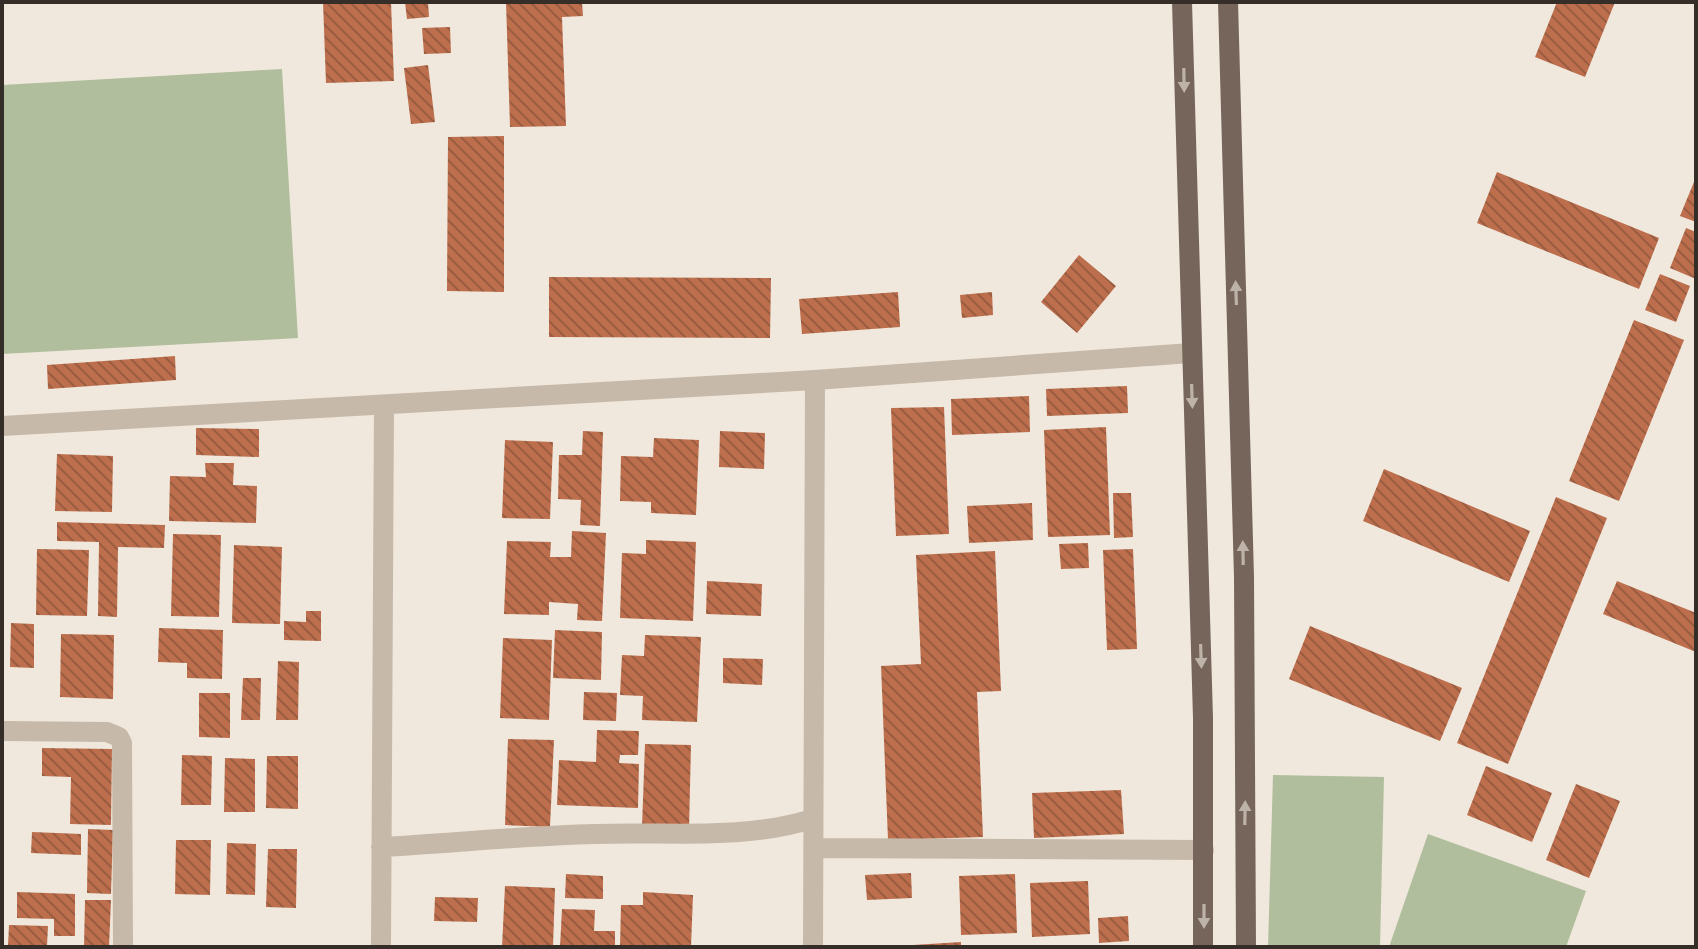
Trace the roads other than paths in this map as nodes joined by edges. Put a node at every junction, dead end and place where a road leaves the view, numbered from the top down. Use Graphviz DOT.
graph roads {
  1 [pos="1182,2"];
  2 [pos="1228,2"];
  3 [pos="1191,353"];
  4 [pos="815,380"];
  5 [pos="384,405"];
  6 [pos="2,426"];
  7 [pos="2,731"];
  8 [pos="812,819"];
  9 [pos="381,847"];
  10 [pos="814,848"];
  11 [pos="1204,850"];
  12 [pos="123,947"];
  13 [pos="381,947"];
  14 [pos="813,947"];
  15 [pos="1203,947"];
  16 [pos="1246,947"];
  1 -- 3 [label="main road, one-way"];
  16 -- 2 [label="main road, one-way"];
  3 -- 4 [label="street"];
  3 -- 11 [label="main road, one-way"];
  4 -- 5 [label="street"];
  4 -- 8 [label="street"];
  5 -- 6 [label="street"];
  5 -- 9 [label="street"];
  7 -- 12 [label="street"];
  8 -- 9 [label="street"];
  8 -- 10 [label="street"];
  9 -- 13 [label="street"];
  10 -- 11 [label="street"];
  10 -- 14 [label="street"];
  11 -- 15 [label="main road, one-way"];
}
